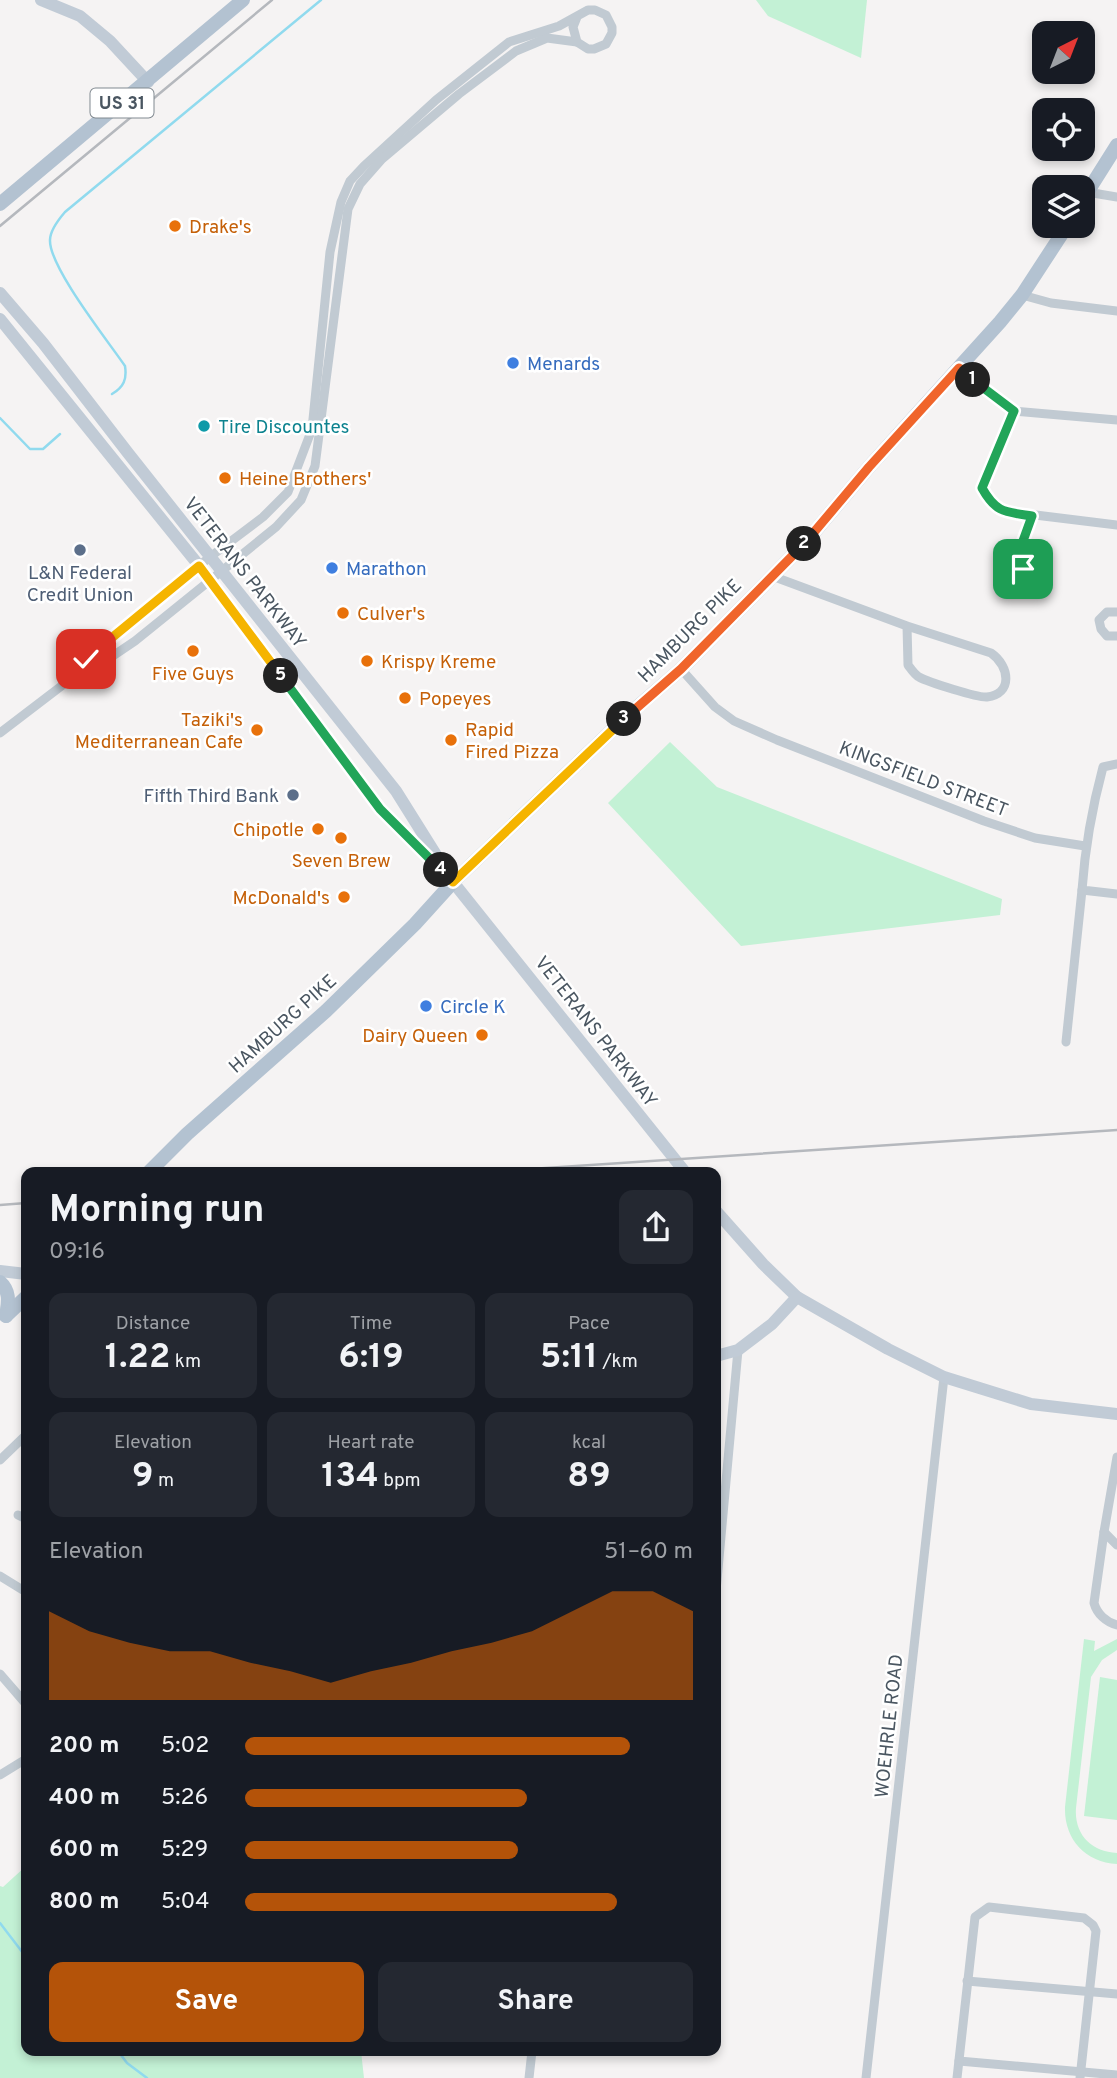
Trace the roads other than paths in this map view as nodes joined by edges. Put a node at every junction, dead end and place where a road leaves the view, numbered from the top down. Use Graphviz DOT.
graph roads {
  1 [pos="41,0"];
  2 [pos="243,0"];
  3 [pos="577,16"];
  4 [pos="577,42"];
  5 [pos="148,82"];
  6 [pos="1117,145"];
  7 [pos="1095,179"];
  8 [pos="1095,196"];
  9 [pos="1117,197"];
  10 [pos="0,204"];
  11 [pos="1059,238"];
  12 [pos="0,293"];
  13 [pos="1022,295"];
  14 [pos="1117,311"];
  15 [pos="0,319"];
  16 [pos="959,368"];
  17 [pos="1014,411"];
  18 [pos="1117,420"];
  19 [pos="1032,516"];
  20 [pos="1117,525"];
  21 [pos="1019,552"];
  22 [pos="209,557"];
  23 [pos="199,566"];
  24 [pos="221,571"];
  25 [pos="772,576"];
  26 [pos="209,579"];
  27 [pos="1117,612"];
  28 [pos="907,626"];
  29 [pos="1117,636"];
  30 [pos="85,668"];
  31 [pos="681,669"];
  32 [pos="0,733"];
  33 [pos="1117,764"];
  34 [pos="1085,846"];
  35 [pos="453,882"];
  36 [pos="1082,890"];
  37 [pos="1117,894"];
  38 [pos="1066,1042"];
  39 [pos="154,1167"];
  40 [pos="681,1167"];
  41 [pos="721,1218"];
  42 [pos="0,1271"];
  43 [pos="21,1273"];
  44 [pos="0,1282"];
  45 [pos="797,1297"];
  46 [pos="21,1302"];
  47 [pos="3,1319"];
  48 [pos="738,1350"];
  49 [pos="721,1355"];
  50 [pos="944,1377"];
  51 [pos="1117,1414"];
  52 [pos="21,1440"];
  53 [pos="1117,1457"];
  54 [pos="0,1460"];
  55 [pos="1104,1532"];
  56 [pos="721,1536"];
  57 [pos="1117,1545"];
  58 [pos="0,1576"];
  59 [pos="21,1589"];
  60 [pos="1117,1625"];
  61 [pos="0,1674"];
  62 [pos="21,1698"];
  63 [pos="21,1762"];
  64 [pos="0,1774"];
  65 [pos="967,1980"];
  66 [pos="1090,1992"];
  67 [pos="1117,1994"];
  68 [pos="531,2056"];
  69 [pos="959,2061"];
  70 [pos="1080,2075"];
  71 [pos="1117,2075"];
  72 [pos="529,2078"];
  73 [pos="866,2078"];
  74 [pos="957,2078"];
  1 -- 5 [label="main road"];
  2 -- 5 [label="main road, US 31"];
  3 -- 4 [label="street"];
  3 -- 4 [label="street"];
  3 -- 22 [label="street"];
  4 -- 24 [label="street"];
  5 -- 10 [label="main road, US 31"];
  6 -- 7 [label="main road"];
  8 -- 9 [label="street"];
  11 -- 13 [label="main road, HAMBURG PIKE"];
  12 -- 22 [label="main road, VETERANS PARKWAY"];
  13 -- 14 [label="street"];
  13 -- 16 [label="main road, HAMBURG PIKE"];
  15 -- 23 [label="main road, VETERANS PARKWAY"];
  16 -- 17 [label="street"];
  16 -- 25 [label="main road, HAMBURG PIKE"];
  17 -- 18 [label="street"];
  17 -- 19 [label="street"];
  19 -- 20 [label="street"];
  19 -- 21 [label="street"];
  22 -- 23 [label="street"];
  22 -- 24 [label="main road, VETERANS PARKWAY"];
  23 -- 26 [label="main road, VETERANS PARKWAY"];
  23 -- 30 [label="street"];
  24 -- 26 [label="street"];
  24 -- 35 [label="main road, VETERANS PARKWAY"];
  25 -- 28 [label="street"];
  25 -- 31 [label="main road, HAMBURG PIKE"];
  26 -- 30 [label="street"];
  26 -- 35 [label="main road, VETERANS PARKWAY"];
  27 -- 29 [label="street"];
  28 -- 28 [label="street"];
  30 -- 32 [label="street"];
  31 -- 34 [label="street, KINGSFIELD STREET"];
  31 -- 35 [label="main road, HAMBURG PIKE"];
  33 -- 34 [label="street"];
  34 -- 36 [label="street"];
  35 -- 39 [label="main road, HAMBURG PIKE"];
  35 -- 40 [label="main road, VETERANS PARKWAY"];
  36 -- 37 [label="street"];
  36 -- 38 [label="street"];
  41 -- 45 [label="main road"];
  42 -- 43 [label="main road"];
  44 -- 47 [label="main road"];
  45 -- 48 [label="main road"];
  45 -- 50 [label="main road"];
  46 -- 47 [label="main road"];
  48 -- 49 [label="main road"];
  48 -- 56 [label="street"];
  50 -- 51 [label="main road"];
  50 -- 73 [label="street, WOEHRLE ROAD"];
  52 -- 54 [label="street"];
  53 -- 55 [label="street"];
  55 -- 57 [label="street"];
  55 -- 60 [label="street"];
  58 -- 59 [label="street"];
  61 -- 62 [label="street"];
  63 -- 64 [label="street"];
  65 -- 66 [label="street"];
  65 -- 66 [label="street"];
  65 -- 69 [label="street"];
  66 -- 67 [label="street"];
  66 -- 70 [label="street"];
  68 -- 72 [label="street"];
  69 -- 70 [label="street"];
  69 -- 74 [label="street"];
  70 -- 71 [label="street"];
}
